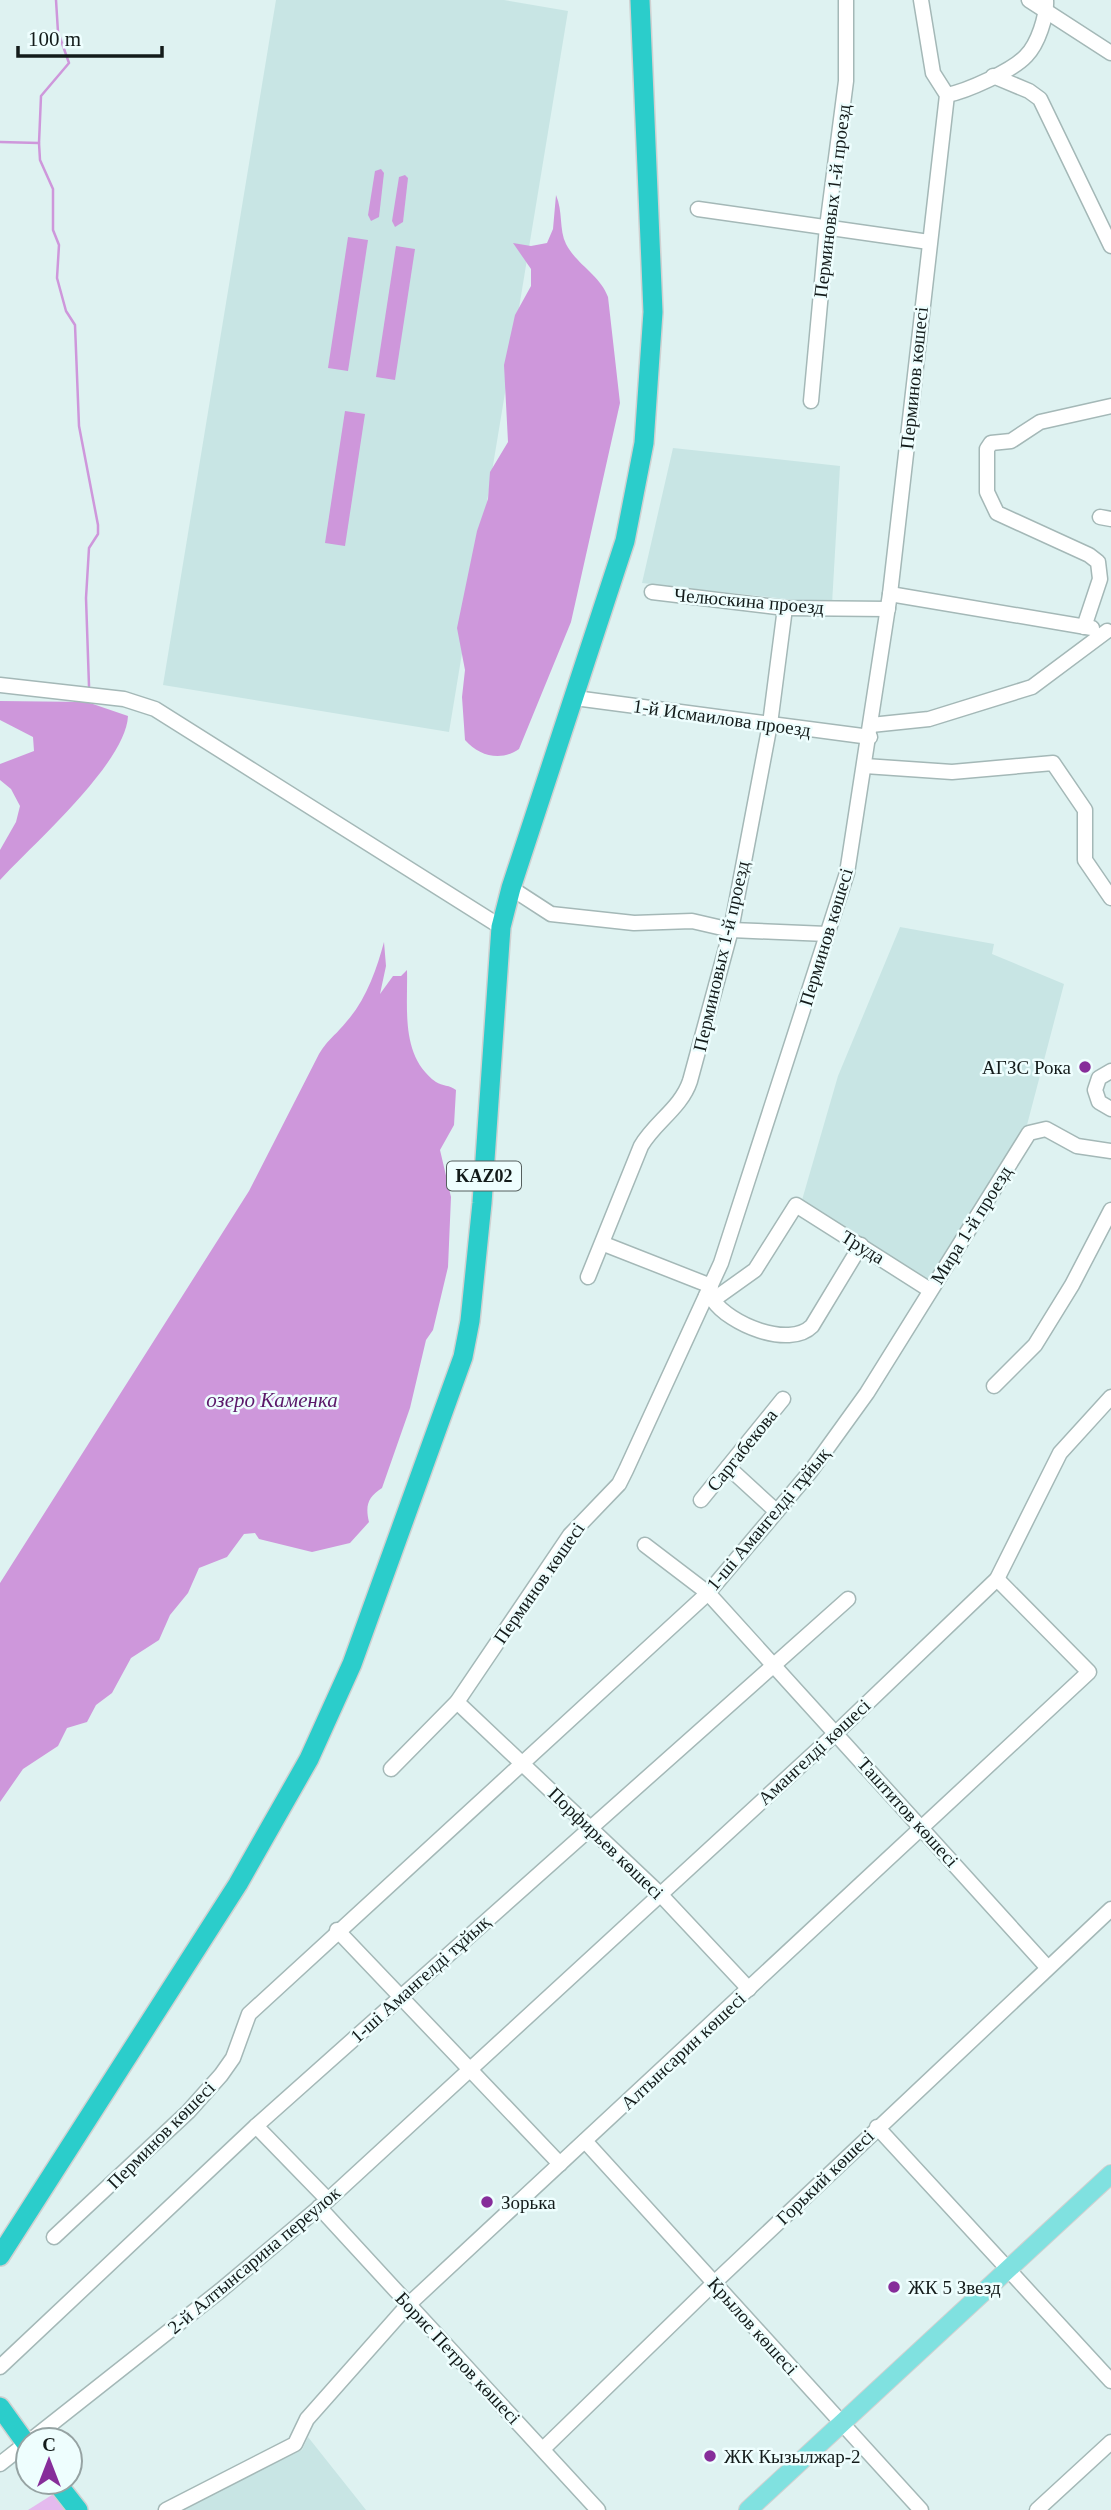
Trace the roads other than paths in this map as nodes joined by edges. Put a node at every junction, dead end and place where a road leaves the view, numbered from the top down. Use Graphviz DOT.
graph roads {
  1 [pos="640,0"];
  2 [pos="846,0"];
  3 [pos="921,0"];
  4 [pos="1029,0"];
  5 [pos="1046,6"];
  6 [pos="1111,53"];
  7 [pos="993,76"];
  8 [pos="947,95"];
  9 [pos="698,209"];
  10 [pos="827,227"];
  11 [pos="929,242"];
  12 [pos="1111,246"];
  13 [pos="811,401"];
  14 [pos="1111,406"];
  15 [pos="652,592"];
  16 [pos="890,594"];
  17 [pos="785,608"];
  18 [pos="888,609"];
  19 [pos="1084,626"];
  20 [pos="1109,630"];
  21 [pos="0,685"];
  22 [pos="575,698"];
  23 [pos="770,724"];
  24 [pos="871,731"];
  25 [pos="865,766"];
  26 [pos="511,888"];
  27 [pos="1111,898"];
  28 [pos="501,927"];
  29 [pos="731,930"];
  30 [pos="827,934"];
  31 [pos="1111,1072"];
  32 [pos="1111,1109"];
  33 [pos="1111,1151"];
  34 [pos="1111,1210"];
  35 [pos="604,1244"];
  36 [pos="861,1245"];
  37 [pos="588,1278"];
  38 [pos="930,1290"];
  39 [pos="710,1294"];
  40 [pos="994,1386"];
  41 [pos="867,1393"];
  42 [pos="1111,1397"];
  43 [pos="783,1399"];
  44 [pos="728,1467"];
  45 [pos="701,1500"];
  46 [pos="776,1511"];
  47 [pos="645,1545"];
  48 [pos="997,1579"];
  49 [pos="708,1593"];
  50 [pos="848,1599"];
  51 [pos="774,1665"];
  52 [pos="457,1702"];
  53 [pos="836,1733"];
  54 [pos="521,1763"];
  55 [pos="391,1769"];
  56 [pos="590,1828"];
  57 [pos="923,1828"];
  58 [pos="410,1863"];
  59 [pos="660,1894"];
  60 [pos="1111,1909"];
  61 [pos="337,1930"];
  62 [pos="1047,1967"];
  63 [pos="749,1989"];
  64 [pos="400,1997"];
  65 [pos="469,2068"];
  66 [pos="256,2126"];
  67 [pos="877,2127"];
  68 [pos="585,2141"];
  69 [pos="560,2164"];
  70 [pos="1111,2174"];
  71 [pos="323,2204"];
  72 [pos="54,2237"];
  73 [pos="0,2256"];
  74 [pos="1009,2269"];
  75 [pos="714,2283"];
  76 [pos="408,2305"];
  77 [pos="0,2367"];
  78 [pos="1111,2381"];
  79 [pos="0,2407"];
  80 [pos="841,2423"];
  81 [pos="15,2426"];
  82 [pos="49,2426"];
  83 [pos="1111,2442"];
  84 [pos="543,2449"];
  85 [pos="67,2496"];
  86 [pos="78,2510"];
  87 [pos="166,2510"];
  88 [pos="598,2510"];
  89 [pos="748,2510"];
  90 [pos="921,2510"];
  91 [pos="1037,2510"];
  1 -- 22 [label="highway, KAZ02"];
  2 -- 10 [label="street, Перминовых 1-й проезд"];
  3 -- 8 [label="street"];
  4 -- 5 [label="street"];
  5 -- 6 [label="street"];
  5 -- 7 [label="street"];
  7 -- 8 [label="street"];
  7 -- 12 [label="street"];
  8 -- 11 [label="street, Перминов көшесі"];
  9 -- 10 [label="street"];
  10 -- 11 [label="street"];
  10 -- 13 [label="street, Перминовых 1-й проезд"];
  11 -- 16 [label="street, Перминов көшесі"];
  14 -- 19 [label="street"];
  15 -- 17 [label="street, Челюскина проезд"];
  16 -- 18 [label="street, Перминов көшесі"];
  16 -- 19 [label="street"];
  17 -- 18 [label="street, Челюскина проезд"];
  17 -- 23 [label="street, Перминовых 1-й проезд"];
  18 -- 24 [label="street, Перминов көшесі"];
  19 -- 20 [label="street"];
  20 -- 24 [label="street, 1-й Исмаилова проезд"];
  21 -- 28 [label="street"];
  22 -- 23 [label="street, 1-й Исмаилова проезд"];
  22 -- 26 [label="highway, KAZ02"];
  23 -- 24 [label="street, 1-й Исмаилова проезд"];
  23 -- 29 [label="street, Перминовых 1-й проезд"];
  24 -- 25 [label="street, Перминов көшесі"];
  25 -- 27 [label="street"];
  25 -- 30 [label="street, Перминов көшесі"];
  26 -- 28 [label="highway, KAZ02"];
  26 -- 29 [label="street"];
  28 -- 73 [label="highway, KAZ02"];
  29 -- 30 [label="street"];
  29 -- 35 [label="street, Перминовых 1-й проезд"];
  30 -- 39 [label="street, Перминов көшесі"];
  31 -- 32 [label="street"];
  33 -- 38 [label="street, Мира 1-й проезд"];
  34 -- 40 [label="street"];
  35 -- 37 [label="street, Перминовых 1-й проезд"];
  35 -- 39 [label="street"];
  36 -- 38 [label="street, Труда"];
  36 -- 39 [label="street, Труда"];
  36 -- 39 [label="street"];
  38 -- 41 [label="street, Мира 1-й проезд"];
  39 -- 52 [label="street, Перминов көшесі"];
  41 -- 46 [label="street, 1-ші Амангелді тұйық"];
  42 -- 48 [label="street, Амангелді көшесі"];
  43 -- 44 [label="street, Саргабекова"];
  44 -- 45 [label="street, Саргабекова"];
  44 -- 46 [label="street"];
  46 -- 49 [label="street, 1-ші Амангелді тұйық"];
  47 -- 49 [label="street, Таштитов көшесі"];
  48 -- 53 [label="street, Амангелді көшесі"];
  48 -- 57 [label="street, Алтынсарин көшесі"];
  49 -- 51 [label="street, Таштитов көшесі"];
  49 -- 54 [label="street, 1-ші Амангелді тұйық"];
  50 -- 51 [label="street, 1-ші Амангелді тұйық"];
  51 -- 53 [label="street, Таштитов көшесі"];
  51 -- 56 [label="street, 1-ші Амангелді тұйық"];
  52 -- 54 [label="street, Порфирьев көшесі"];
  52 -- 55 [label="street, Перминов көшесі"];
  53 -- 57 [label="street, Таштитов көшесі"];
  53 -- 59 [label="street, Амангелді көшесі"];
  54 -- 56 [label="street, Порфирьев көшесі"];
  54 -- 58 [label="street, 1-ші Амангелді тұйық"];
  56 -- 59 [label="street, Порфирьев көшесі"];
  56 -- 64 [label="street, 1-ші Амангелді тұйық"];
  57 -- 62 [label="street, Таштитов көшесі"];
  57 -- 63 [label="street, Алтынсарин көшесі"];
  58 -- 61 [label="street, Перминов көшесі"];
  59 -- 63 [label="street, Порфирьев көшесі"];
  59 -- 65 [label="street, Амангелді көшесі"];
  60 -- 62 [label="street, Горький көшесі"];
  61 -- 64 [label="street"];
  61 -- 72 [label="street, Перминов көшесі"];
  62 -- 67 [label="street, Горький көшесі"];
  63 -- 68 [label="street, Алтынсарин көшесі"];
  64 -- 65 [label="street"];
  64 -- 66 [label="street, 1-ші Амангелді тұйық"];
  65 -- 69 [label="street"];
  65 -- 71 [label="street, 2-й Алтынсарина переулок"];
  66 -- 71 [label="street, Борис Петров көшесі"];
  66 -- 77 [label="street, 1-ші Амангелді тұйық"];
  67 -- 74 [label="street"];
  67 -- 75 [label="street, Горький көшесі"];
  68 -- 69 [label="street, Алтынсарин көшесі"];
  68 -- 75 [label="street, Крылов көшесі"];
  69 -- 76 [label="street, Алтынсарин көшесі"];
  70 -- 74 [label="main road"];
  71 -- 76 [label="street, Борис Петров көшесі"];
  71 -- 82 [label="street, 2-й Алтынсарина переулок"];
  74 -- 78 [label="street"];
  74 -- 80 [label="main road"];
  75 -- 80 [label="street, Крылов көшесі"];
  75 -- 84 [label="street, Горький көшесі"];
  76 -- 84 [label="street, Борис Петров көшесі"];
  76 -- 87 [label="street, Алтынсарин көшесі"];
  79 -- 81 [label="highway"];
  80 -- 89 [label="main road"];
  80 -- 90 [label="street, Крылов көшесі"];
  83 -- 91 [label="street"];
  84 -- 88 [label="street, Борис Петров көшесі"];
  85 -- 86 [label="highway"];
}
